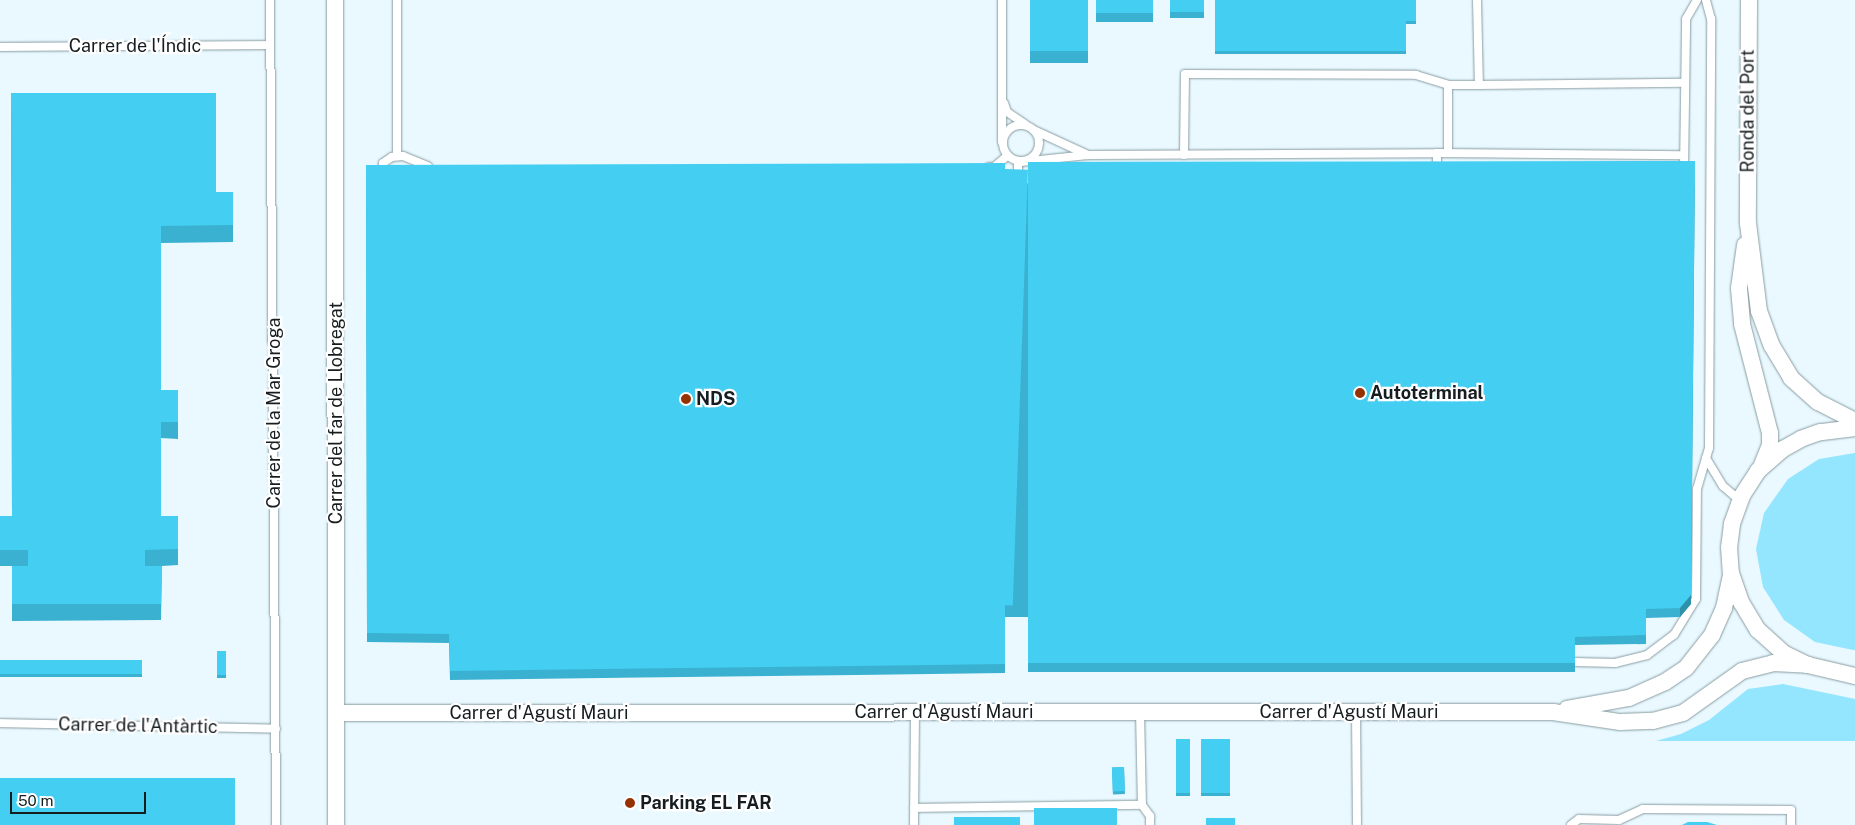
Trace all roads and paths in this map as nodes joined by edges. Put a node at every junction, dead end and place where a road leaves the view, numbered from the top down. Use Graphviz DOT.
graph roads {
  1 [pos="270,0"];
  2 [pos="335,0"];
  3 [pos="397,0"];
  4 [pos="1002,0"];
  5 [pos="1478,0"];
  6 [pos="1697,0"];
  7 [pos="1706,0"];
  8 [pos="1749,0"];
  9 [pos="270,45"];
  10 [pos="0,46"];
  11 [pos="1684,83"];
  12 [pos="1448,85"];
  13 [pos="1479,85"];
  14 [pos="1002,99"];
  15 [pos="1032,128"];
  16 [pos="1002,142"];
  17 [pos="1437,153"];
  18 [pos="1448,154"];
  19 [pos="1088,155"];
  20 [pos="1184,155"];
  21 [pos="1684,155"];
  22 [pos="397,156"];
  23 [pos="1007,156"];
  24 [pos="1019,161"];
  25 [pos="437,166"];
  26 [pos="978,167"];
  27 [pos="1437,170"];
  28 [pos="1684,180"];
  29 [pos="382,184"];
  30 [pos="1018,191"];
  31 [pos="1748,223"];
  32 [pos="1855,421"];
  33 [pos="1855,428"];
  34 [pos="1706,458"];
  35 [pos="1758,471"];
  36 [pos="1740,501"];
  37 [pos="1732,573"];
  38 [pos="1575,662"];
  39 [pos="1808,665"];
  40 [pos="1855,676"];
  41 [pos="915,712"];
  42 [pos="1140,712"];
  43 [pos="1356,712"];
  44 [pos="1553,712"];
  45 [pos="336,713"];
  46 [pos="0,723"];
  47 [pos="276,729"];
  48 [pos="1142,805"];
  49 [pos="914,808"];
  50 [pos="276,825"];
  51 [pos="336,825"];
  52 [pos="914,825"];
  53 [pos="1150,825"];
  54 [pos="1357,825"];
  55 [pos="1571,825"];
  56 [pos="1791,825"];
  1 -- 9 [label="lane, Carrer de la Mar Groga"];
  2 -- 45 [label="street, Carrer del far de Llobregat"];
  3 -- 22 [label="lane"];
  4 -- 14 [label="lane"];
  5 -- 13 [label="lane"];
  6 -- 11 [label="lane"];
  7 -- 34 [label="lane"];
  8 -- 31 [label="street, Ronda del Port"];
  9 -- 10 [label="lane, Carrer de l'Índic"];
  9 -- 47 [label="lane, Carrer de la Mar Groga"];
  11 -- 13 [label="lane"];
  11 -- 21 [label="lane"];
  12 -- 13 [label="lane"];
  12 -- 18 [label="lane"];
  12 -- 20 [label="lane"];
  14 -- 15 [label="lane"];
  14 -- 16 [label="lane"];
  15 -- 16 [label="lane"];
  15 -- 19 [label="lane"];
  15 -- 24 [label="lane"];
  16 -- 23 [label="lane"];
  17 -- 18 [label="lane"];
  17 -- 20 [label="lane"];
  17 -- 27 [label="lane"];
  18 -- 21 [label="lane"];
  19 -- 20 [label="lane"];
  19 -- 24 [label="lane"];
  21 -- 28 [label="lane"];
  22 -- 25 [label="lane"];
  22 -- 29 [label="lane"];
  23 -- 24 [label="lane"];
  23 -- 26 [label="lane"];
  24 -- 30 [label="lane"];
  31 -- 32 [label="street"];
  31 -- 35 [label="street"];
  33 -- 35 [label="street"];
  34 -- 36 [label="lane"];
  34 -- 38 [label="lane"];
  35 -- 36 [label="street"];
  36 -- 37 [label="street"];
  37 -- 39 [label="street"];
  37 -- 44 [label="street"];
  39 -- 40 [label="street"];
  39 -- 44 [label="street"];
  41 -- 42 [label="street, Carrer d'Agustí Mauri"];
  41 -- 45 [label="street, Carrer d'Agustí Mauri"];
  41 -- 49 [label="lane"];
  42 -- 43 [label="street, Carrer d'Agustí Mauri"];
  42 -- 48 [label="lane"];
  43 -- 44 [label="street, Carrer d'Agustí Mauri"];
  43 -- 54 [label="lane"];
  45 -- 51 [label="street, Carrer del far de Llobregat"];
  46 -- 47 [label="lane, Carrer de l'Antàrtic"];
  47 -- 50 [label="lane, Carrer de la Mar Groga"];
  48 -- 49 [label="lane"];
  48 -- 53 [label="lane"];
  49 -- 52 [label="lane"];
  55 -- 56 [label="lane"];
}
